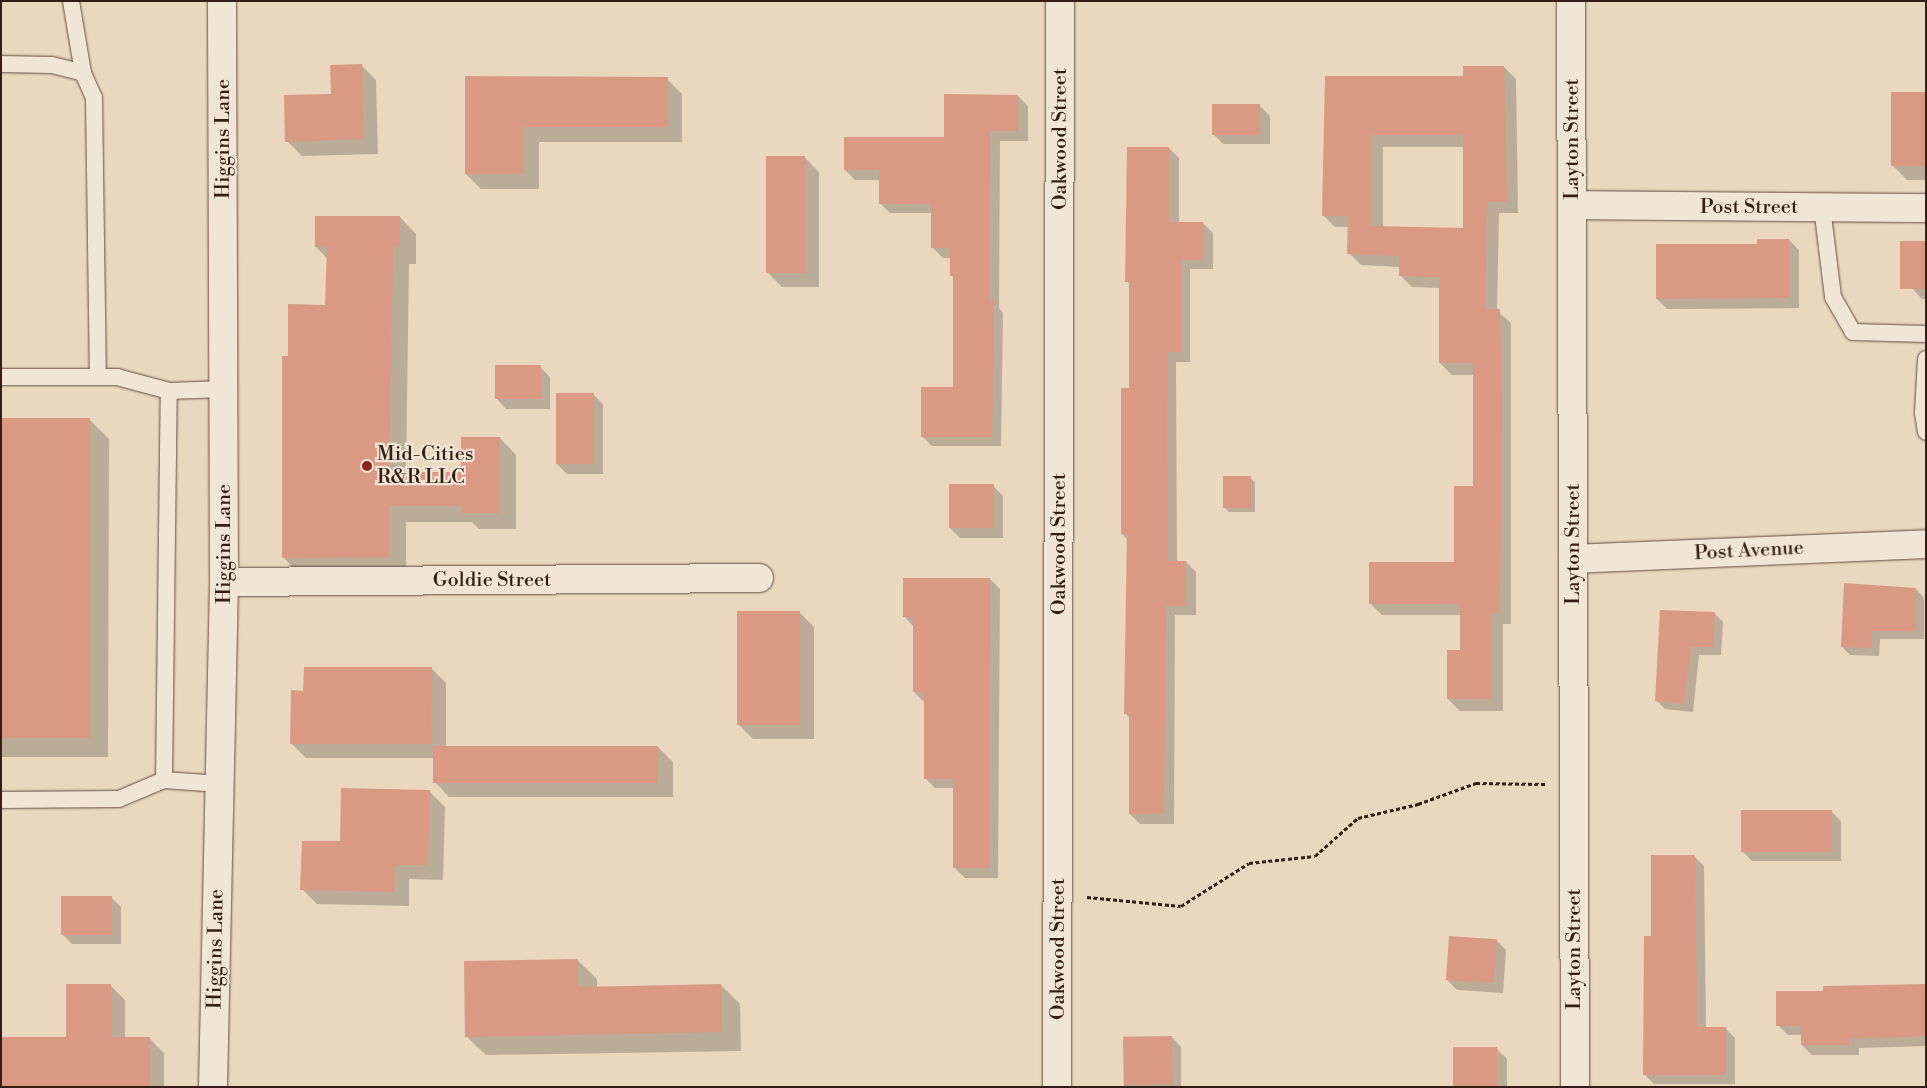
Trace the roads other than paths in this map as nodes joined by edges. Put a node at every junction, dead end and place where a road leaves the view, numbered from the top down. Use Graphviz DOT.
graph roads {
  1 [pos="71,1"];
  2 [pos="222,1"];
  3 [pos="1060,1"];
  4 [pos="1571,1"];
  5 [pos="1,64"];
  6 [pos="82,73"];
  7 [pos="1572,205"];
  8 [pos="1822,207"];
  9 [pos="1926,208"];
  10 [pos="1926,334"];
  11 [pos="1926,360"];
  12 [pos="1,377"];
  13 [pos="98,377"];
  14 [pos="224,389"];
  15 [pos="169,391"];
  16 [pos="1926,432"];
  17 [pos="1926,544"];
  18 [pos="1573,559"];
  19 [pos="759,578"];
  20 [pos="224,582"];
  21 [pos="164,780"];
  22 [pos="220,784"];
  23 [pos="1,800"];
  24 [pos="213,1087"];
  25 [pos="1057,1087"];
  26 [pos="1575,1087"];
  1 -- 6 [label="lane"];
  2 -- 14 [label="street, Higgins Lane"];
  3 -- 25 [label="street, Oakwood Street"];
  4 -- 7 [label="street, Layton Street"];
  5 -- 6 [label="lane"];
  6 -- 13 [label="lane"];
  7 -- 8 [label="street, Post Street"];
  7 -- 18 [label="street, Layton Street"];
  8 -- 9 [label="street, Post Street"];
  8 -- 10 [label="lane"];
  11 -- 16 [label="lane"];
  12 -- 13 [label="lane"];
  13 -- 15 [label="lane"];
  14 -- 15 [label="lane"];
  14 -- 20 [label="street, Higgins Lane"];
  15 -- 21 [label="lane"];
  17 -- 18 [label="street, Post Avenue"];
  18 -- 26 [label="street, Layton Street"];
  19 -- 20 [label="street, Goldie Street"];
  20 -- 22 [label="street, Higgins Lane"];
  21 -- 22 [label="lane"];
  21 -- 23 [label="lane"];
  22 -- 24 [label="street, Higgins Lane"];
}
